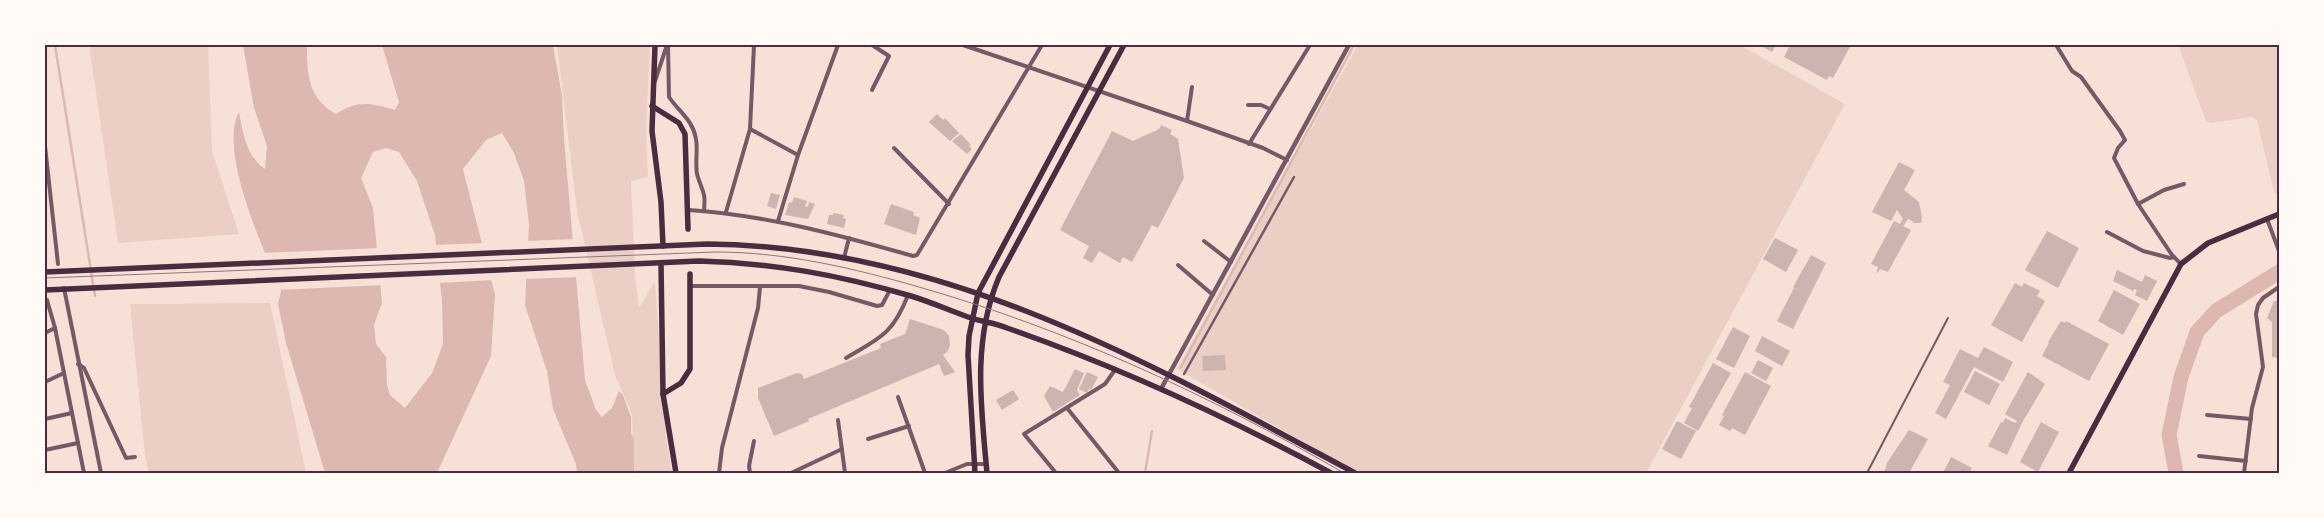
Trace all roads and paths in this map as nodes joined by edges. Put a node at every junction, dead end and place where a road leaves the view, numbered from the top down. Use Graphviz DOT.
graph roads {
  1 [pos="655,45"];
  2 [pos="667,45"];
  3 [pos="754,45"];
  4 [pos="838,45"];
  5 [pos="872,45"];
  6 [pos="963,45"];
  7 [pos="1042,45"];
  8 [pos="1110,45"];
  9 [pos="1124,45"];
  10 [pos="1310,45"];
  11 [pos="1349,45"];
  12 [pos="2056,45"];
  13 [pos="1030,68"];
  14 [pos="653,86"];
  15 [pos="1087,87"];
  16 [pos="1192,87"];
  17 [pos="872,90"];
  18 [pos="1099,91"];
  19 [pos="1248,105"];
  20 [pos="652,106"];
  21 [pos="1270,109"];
  22 [pos="1187,121"];
  23 [pos="750,130"];
  24 [pos="1249,144"];
  25 [pos="45,146"];
  26 [pos="894,148"];
  27 [pos="798,155"];
  28 [pos="1287,160"];
  29 [pos="1294,177"];
  30 [pos="2184,184"];
  31 [pos="949,204"];
  32 [pos="2138,204"];
  33 [pos="689,210"];
  34 [pos="704,211"];
  35 [pos="726,212"];
  36 [pos="2279,214"];
  37 [pos="2267,219"];
  38 [pos="778,221"];
  39 [pos="688,229"];
  40 [pos="2107,232"];
  41 [pos="848,238"];
  42 [pos="1204,241"];
  43 [pos="664,246"];
  44 [pos="2279,250"];
  45 [pos="2174,257"];
  46 [pos="844,258"];
  47 [pos="1231,262"];
  48 [pos="659,263"];
  49 [pos="58,264"];
  50 [pos="2181,264"];
  51 [pos="1178,265"];
  52 [pos="45,272"];
  53 [pos="690,274"];
  54 [pos="690,286"];
  55 [pos="760,287"];
  56 [pos="2279,287"];
  57 [pos="66,288"];
  58 [pos="45,290"];
  59 [pos="890,290"];
  60 [pos="978,293"];
  61 [pos="908,295"];
  62 [pos="1213,295"];
  63 [pos="990,297"];
  64 [pos="47,300"];
  65 [pos="972,318"];
  66 [pos="1948,318"];
  67 [pos="984,322"];
  68 [pos="55,328"];
  69 [pos="45,333"];
  70 [pos="846,358"];
  71 [pos="78,364"];
  72 [pos="1115,370"];
  73 [pos="64,373"];
  74 [pos="1170,374"];
  75 [pos="1184,374"];
  76 [pos="45,382"];
  77 [pos="1161,389"];
  78 [pos="663,394"];
  79 [pos="898,397"];
  80 [pos="1067,408"];
  81 [pos="72,413"];
  82 [pos="2207,415"];
  83 [pos="45,419"];
  84 [pos="2251,419"];
  85 [pos="838,420"];
  86 [pos="909,426"];
  87 [pos="868,440"];
  88 [pos="754,441"];
  89 [pos="78,443"];
  90 [pos="842,449"];
  91 [pos="45,450"];
  92 [pos="2199,456"];
  93 [pos="135,457"];
  94 [pos="2246,461"];
  95 [pos="974,464"];
  96 [pos="986,464"];
  97 [pos="798,471"];
  98 [pos="84,473"];
  99 [pos="101,473"];
  100 [pos="676,473"];
  101 [pos="719,473"];
  102 [pos="750,473"];
  103 [pos="791,473"];
  104 [pos="845,473"];
  105 [pos="925,473"];
  106 [pos="945,473"];
  107 [pos="975,473"];
  108 [pos="987,473"];
  109 [pos="1056,473"];
  110 [pos="1118,473"];
  111 [pos="1331,473"];
  112 [pos="1355,473"];
  113 [pos="1867,473"];
  114 [pos="2069,473"];
  115 [pos="2244,473"];
  1 -- 14 [label="main road"];
  2 -- 14 [label="street"];
  2 -- 34 [label="street"];
  3 -- 23 [label="street"];
  4 -- 27 [label="street"];
  5 -- 17 [label="street"];
  6 -- 13 [label="street"];
  7 -- 13 [label="street"];
  8 -- 15 [label="main road"];
  9 -- 18 [label="main road"];
  10 -- 21 [label="street"];
  11 -- 28 [label="street"];
  12 -- 32 [label="street"];
  13 -- 15 [label="street"];
  13 -- 31 [label="street"];
  14 -- 20 [label="main road"];
  15 -- 18 [label="street"];
  15 -- 60 [label="main road"];
  16 -- 22 [label="street"];
  18 -- 22 [label="street"];
  18 -- 63 [label="main road"];
  19 -- 21 [label="street"];
  20 -- 33 [label="main road"];
  20 -- 43 [label="main road"];
  21 -- 24 [label="street"];
  22 -- 24 [label="street"];
  23 -- 27 [label="street"];
  23 -- 35 [label="street"];
  24 -- 28 [label="street"];
  25 -- 49 [label="street"];
  26 -- 31 [label="street"];
  27 -- 38 [label="street"];
  28 -- 47 [label="street"];
  29 -- 75 [label="street"];
  30 -- 32 [label="street"];
  31 -- 41 [label="street"];
  32 -- 45 [label="street"];
  33 -- 34 [label="street"];
  33 -- 39 [label="main road"];
  34 -- 35 [label="street"];
  35 -- 38 [label="street"];
  36 -- 37 [label="main road"];
  37 -- 44 [label="street"];
  37 -- 50 [label="main road"];
  38 -- 41 [label="street"];
  40 -- 45 [label="street"];
  41 -- 46 [label="street"];
  42 -- 47 [label="street"];
  43 -- 46 [label="main road"];
  43 -- 52 [label="main road"];
  45 -- 50 [label="street"];
  46 -- 60 [label="main road"];
  47 -- 62 [label="street"];
  48 -- 57 [label="main road"];
  48 -- 59 [label="main road"];
  48 -- 78 [label="main road"];
  50 -- 114 [label="main road"];
  51 -- 62 [label="street"];
  53 -- 54 [label="main road"];
  54 -- 55 [label="street"];
  54 -- 78 [label="main road"];
  55 -- 59 [label="street"];
  55 -- 101 [label="street"];
  56 -- 84 [label="street"];
  57 -- 58 [label="main road"];
  57 -- 71 [label="street"];
  59 -- 61 [label="main road"];
  60 -- 63 [label="main road"];
  60 -- 65 [label="main road"];
  61 -- 65 [label="main road"];
  61 -- 70 [label="street"];
  62 -- 74 [label="street"];
  63 -- 67 [label="main road"];
  63 -- 74 [label="main road"];
  64 -- 68 [label="street"];
  65 -- 67 [label="main road"];
  65 -- 95 [label="main road"];
  66 -- 113 [label="lane"];
  67 -- 72 [label="main road"];
  67 -- 96 [label="main road"];
  68 -- 69 [label="street"];
  68 -- 73 [label="street"];
  71 -- 93 [label="street"];
  71 -- 99 [label="street"];
  72 -- 77 [label="main road"];
  72 -- 80 [label="street"];
  73 -- 76 [label="street"];
  73 -- 81 [label="street"];
  74 -- 77 [label="street"];
  74 -- 112 [label="main road"];
  77 -- 111 [label="main road"];
  78 -- 100 [label="main road"];
  79 -- 86 [label="street"];
  80 -- 109 [label="street"];
  80 -- 110 [label="street"];
  81 -- 83 [label="street"];
  81 -- 89 [label="street"];
  82 -- 84 [label="street"];
  84 -- 94 [label="street"];
  85 -- 90 [label="street"];
  86 -- 87 [label="street"];
  86 -- 105 [label="street"];
  88 -- 102 [label="street"];
  89 -- 91 [label="street"];
  89 -- 98 [label="street"];
  90 -- 97 [label="street"];
  90 -- 104 [label="street"];
  92 -- 94 [label="street"];
  94 -- 115 [label="street"];
  95 -- 96 [label="street"];
  95 -- 106 [label="street"];
  95 -- 107 [label="main road"];
  96 -- 108 [label="main road"];
  97 -- 103 [label="street"];
}
